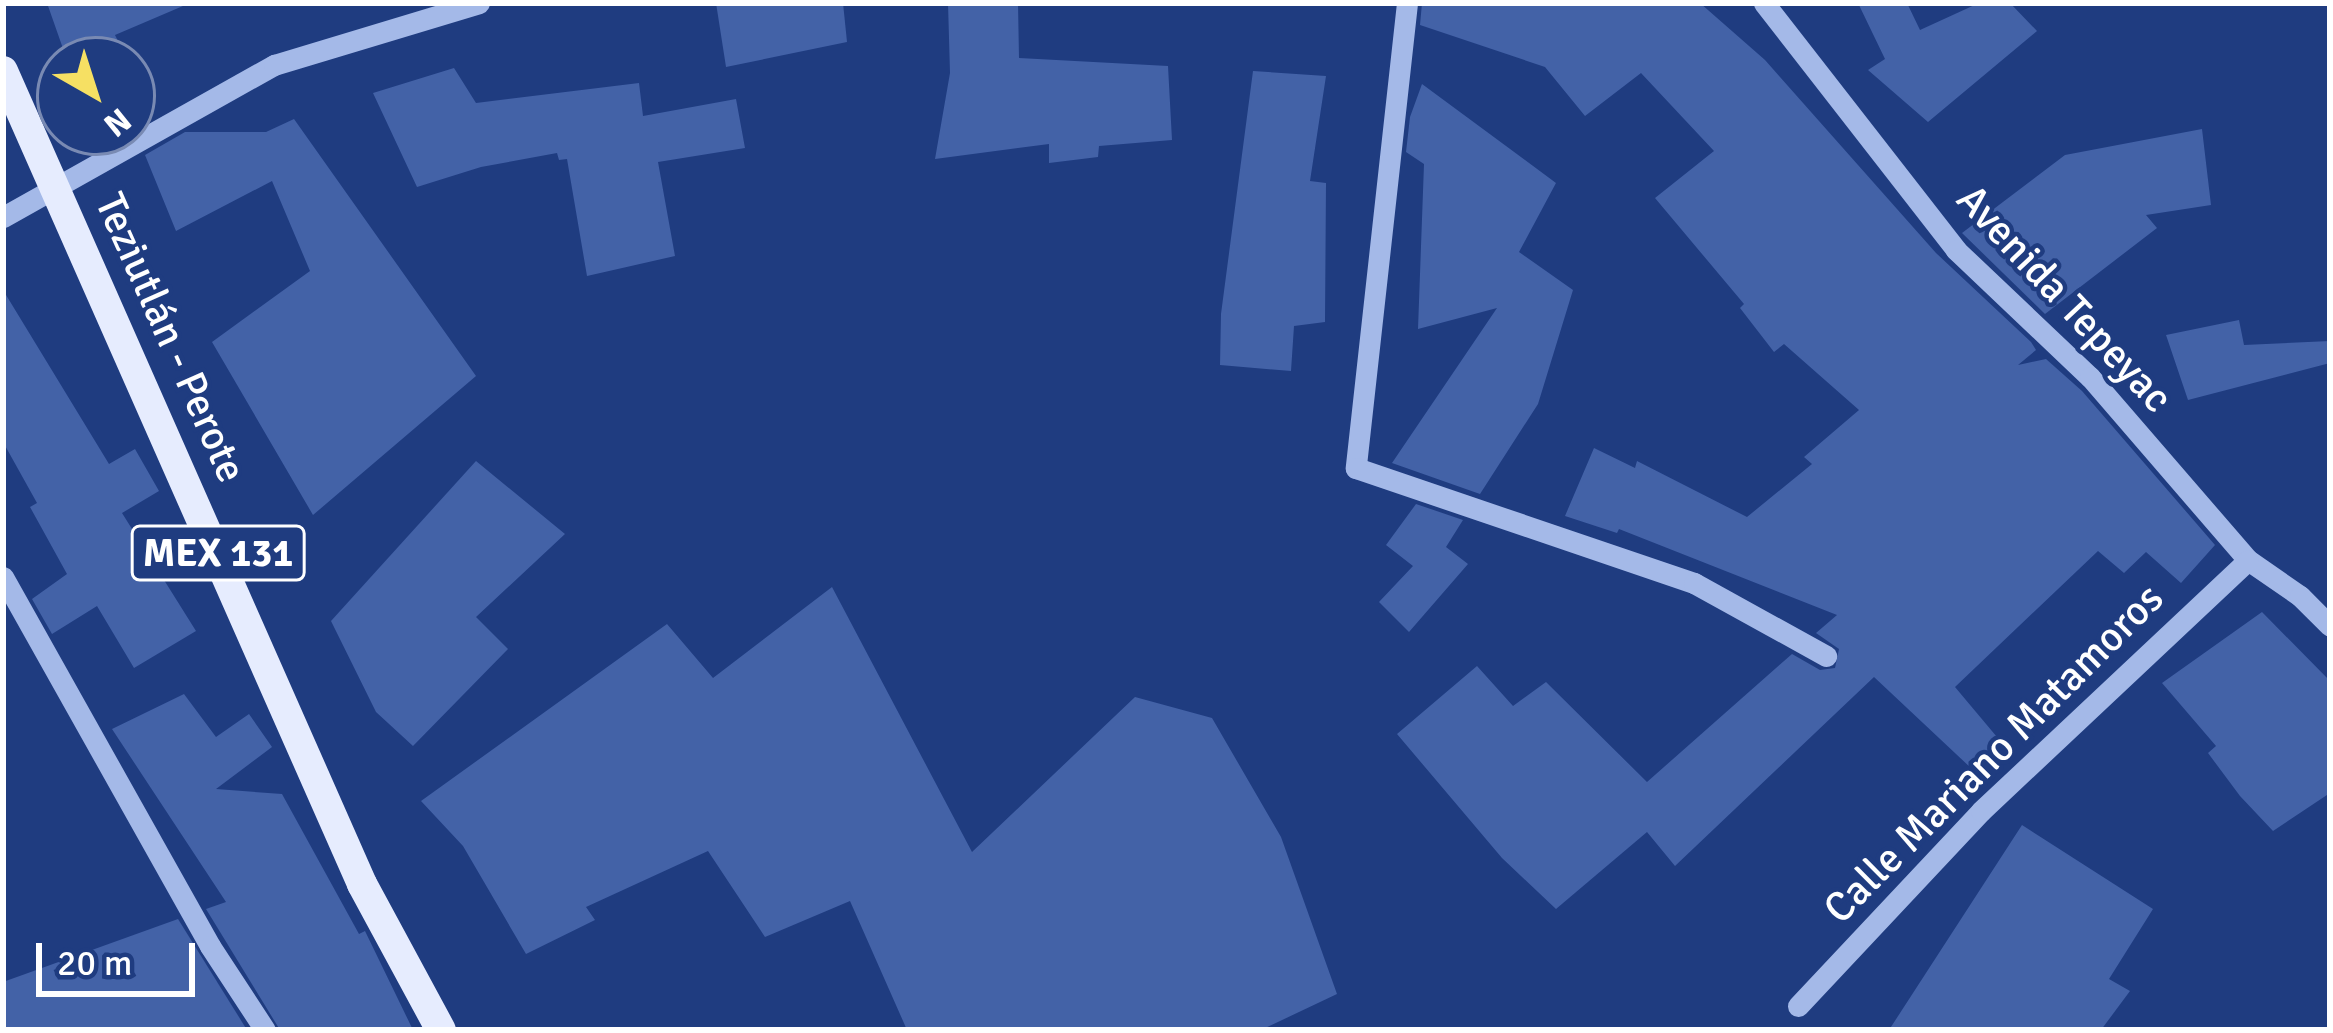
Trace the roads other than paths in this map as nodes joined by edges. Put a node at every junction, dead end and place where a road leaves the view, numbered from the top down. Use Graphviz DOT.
graph roads {
  1 [pos="479,3"];
  2 [pos="1407,3"];
  3 [pos="1764,3"];
  4 [pos="3,71"];
  5 [pos="59,188"];
  6 [pos="3,218"];
  7 [pos="2248,560"];
  8 [pos="3,577"];
  9 [pos="2330,626"];
  10 [pos="1826,656"];
  11 [pos="1798,1006"];
  12 [pos="266,1030"];
  13 [pos="441,1030"];
  1 -- 5 [label="street"];
  2 -- 10 [label="street"];
  3 -- 7 [label="street, Avenida Tepeyac"];
  4 -- 5 [label="main road, Teziutlán - Perote / MEX 131"];
  5 -- 6 [label="street"];
  5 -- 13 [label="main road, Teziutlán - Perote / MEX 131"];
  7 -- 9 [label="street, Avenida Tepeyac"];
  7 -- 11 [label="street, Calle Mariano Matamoros"];
  8 -- 12 [label="street"];
}
